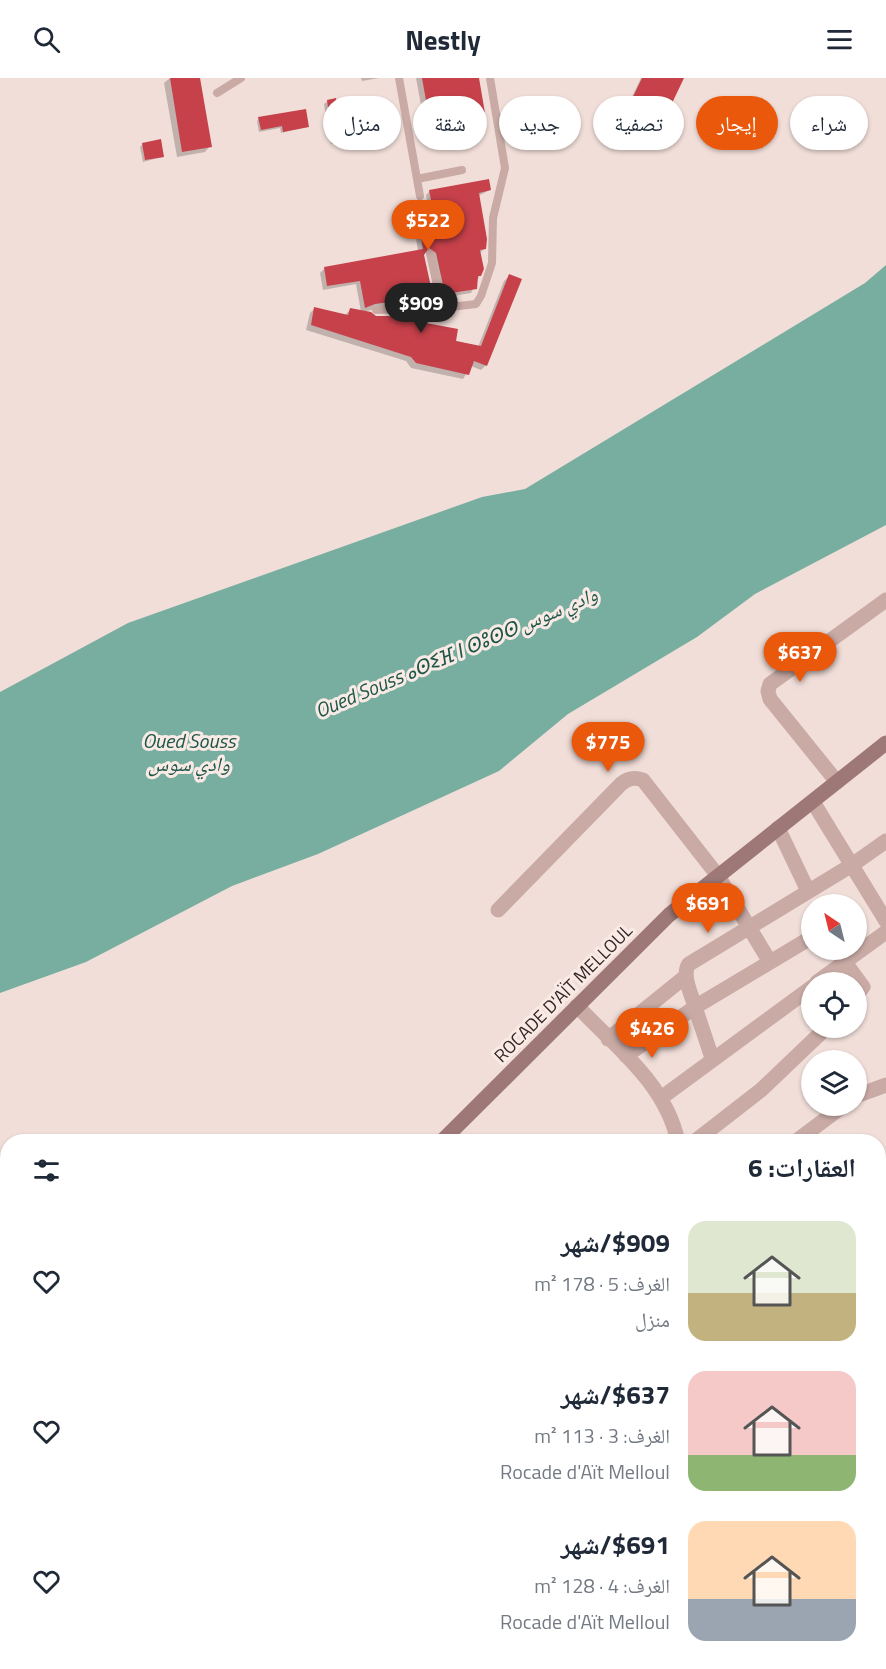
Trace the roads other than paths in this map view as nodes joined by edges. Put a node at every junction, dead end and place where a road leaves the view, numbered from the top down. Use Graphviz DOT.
graph roads {
  1 [pos="241,78"];
  2 [pos="399,78"];
  3 [pos="490,78"];
  4 [pos="217,93"];
  5 [pos="497,118"];
  6 [pos="462,170"];
  7 [pos="417,179"];
  8 [pos="420,196"];
  9 [pos="430,254"];
  10 [pos="442,308"];
  11 [pos="376,310"];
  12 [pos="886,600"];
  13 [pos="886,743"];
  14 [pos="837,782"];
  15 [pos="813,802"];
  16 [pos="778,828"];
  17 [pos="886,842"];
  18 [pos="852,865"];
  19 [pos="718,876"];
  20 [pos="808,891"];
  21 [pos="498,910"];
  22 [pos="884,912"];
  23 [pos="748,928"];
  24 [pos="886,932"];
  25 [pos="801,944"];
  26 [pos="844,961"];
  27 [pos="770,962"];
  28 [pos="830,972"];
  29 [pos="852,972"];
  30 [pos="686,976"];
  31 [pos="801,996"];
  32 [pos="577,1006"];
  33 [pos="695,1007"];
  34 [pos="608,1038"];
  35 [pos="816,1038"];
  36 [pos="626,1056"];
  37 [pos="712,1058"];
  38 [pos="886,1085"];
  39 [pos="867,1092"];
  40 [pos="661,1098"];
  41 [pos="830,1116"];
  42 [pos="449,1134"];
  43 [pos="676,1134"];
  44 [pos="704,1134"];
  45 [pos="806,1134"];
  1 -- 4 [label="lane"];
  2 -- 7 [label="lane"];
  3 -- 5 [label="lane"];
  5 -- 10 [label="lane"];
  6 -- 7 [label="lane"];
  7 -- 8 [label="lane"];
  9 -- 10 [label="lane"];
  10 -- 11 [label="lane"];
  12 -- 14 [label="street"];
  13 -- 14 [label="street, ROCADE D'AÏT MELLOUL"];
  14 -- 15 [label="street, ROCADE D'AÏT MELLOUL"];
  15 -- 16 [label="street, ROCADE D'AÏT MELLOUL"];
  15 -- 18 [label="street"];
  16 -- 19 [label="street, ROCADE D'AÏT MELLOUL"];
  16 -- 20 [label="street"];
  17 -- 18 [label="street"];
  18 -- 20 [label="street"];
  18 -- 22 [label="street"];
  19 -- 21 [label="street"];
  19 -- 23 [label="street"];
  19 -- 32 [label="street, ROCADE D'AÏT MELLOUL"];
  20 -- 23 [label="street"];
  23 -- 27 [label="street"];
  23 -- 30 [label="street"];
  24 -- 26 [label="street"];
  25 -- 27 [label="street"];
  26 -- 28 [label="street"];
  26 -- 29 [label="street"];
  27 -- 33 [label="street"];
  30 -- 33 [label="street"];
  30 -- 34 [label="street"];
  31 -- 37 [label="street"];
  32 -- 34 [label="street"];
  32 -- 42 [label="street, ROCADE D'AÏT MELLOUL"];
  33 -- 36 [label="street"];
  33 -- 37 [label="street"];
  34 -- 36 [label="street"];
  35 -- 44 [label="street"];
  36 -- 40 [label="street"];
  37 -- 40 [label="street"];
  38 -- 39 [label="street"];
  40 -- 43 [label="street"];
  41 -- 45 [label="street"];
}
